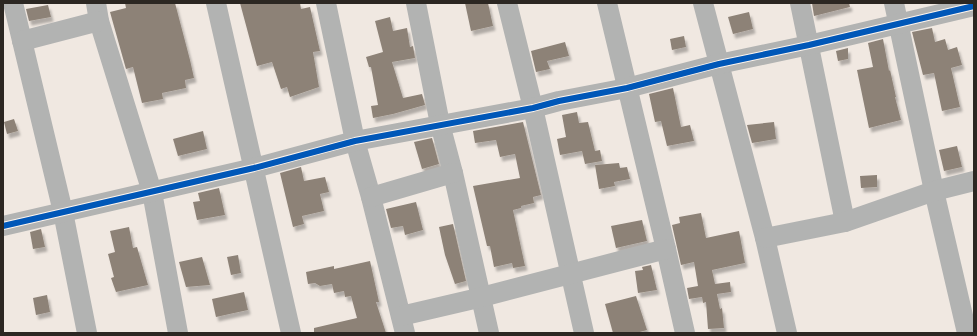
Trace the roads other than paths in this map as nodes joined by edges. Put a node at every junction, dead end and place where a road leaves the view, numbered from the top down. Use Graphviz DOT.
graph roads {
  1 [pos="13,3"];
  2 [pos="216,3"];
  3 [pos="326,3"];
  4 [pos="416,3"];
  5 [pos="507,3"];
  6 [pos="607,3"];
  7 [pos="703,3"];
  8 [pos="800,3"];
  9 [pos="894,3"];
  10 [pos="974,6"];
  11 [pos="98,12"];
  12 [pos="898,23"];
  13 [pos="22,41"];
  14 [pos="809,45"];
  15 [pos="719,64"];
  16 [pos="627,88"];
  17 [pos="533,108"];
  18 [pos="440,124"];
  19 [pos="355,141"];
  20 [pos="254,168"];
  21 [pos="453,173"];
  22 [pos="974,181"];
  23 [pos="152,192"];
  24 [pos="934,192"];
  25 [pos="371,196"];
  26 [pos="63,212"];
  27 [pos="845,222"];
  28 [pos="3,226"];
  29 [pos="765,238"];
  30 [pos="666,249"];
  31 [pos="571,273"];
  32 [pos="480,297"];
  33 [pos="403,324"];
  34 [pos="87,333"];
  35 [pos="178,333"];
  36 [pos="291,333"];
  37 [pos="489,333"];
  38 [pos="584,333"];
  39 [pos="685,333"];
  40 [pos="787,333"];
  41 [pos="967,333"];
  1 -- 13 [label="street"];
  2 -- 20 [label="street"];
  3 -- 19 [label="street"];
  4 -- 18 [label="street"];
  5 -- 17 [label="street"];
  6 -- 16 [label="street"];
  7 -- 15 [label="street"];
  8 -- 14 [label="street"];
  9 -- 12 [label="street"];
  10 -- 12 [label="street"];
  11 -- 13 [label="street"];
  11 -- 23 [label="street"];
  12 -- 14 [label="street"];
  12 -- 24 [label="street"];
  13 -- 26 [label="street"];
  14 -- 15 [label="street"];
  14 -- 27 [label="street"];
  15 -- 16 [label="street"];
  15 -- 29 [label="street"];
  16 -- 17 [label="street"];
  16 -- 30 [label="street"];
  17 -- 18 [label="street"];
  17 -- 31 [label="street"];
  18 -- 19 [label="street"];
  18 -- 21 [label="street"];
  19 -- 20 [label="street"];
  19 -- 25 [label="street"];
  20 -- 23 [label="street"];
  20 -- 36 [label="street"];
  21 -- 25 [label="street"];
  21 -- 32 [label="street"];
  22 -- 24 [label="street"];
  23 -- 26 [label="street"];
  23 -- 35 [label="street"];
  24 -- 27 [label="street"];
  24 -- 41 [label="street"];
  25 -- 33 [label="street"];
  26 -- 28 [label="street"];
  26 -- 34 [label="street"];
  27 -- 29 [label="street"];
  29 -- 40 [label="street"];
  30 -- 31 [label="street"];
  30 -- 39 [label="street"];
  31 -- 32 [label="street"];
  31 -- 38 [label="street"];
  32 -- 33 [label="street"];
  32 -- 37 [label="street"];
}
